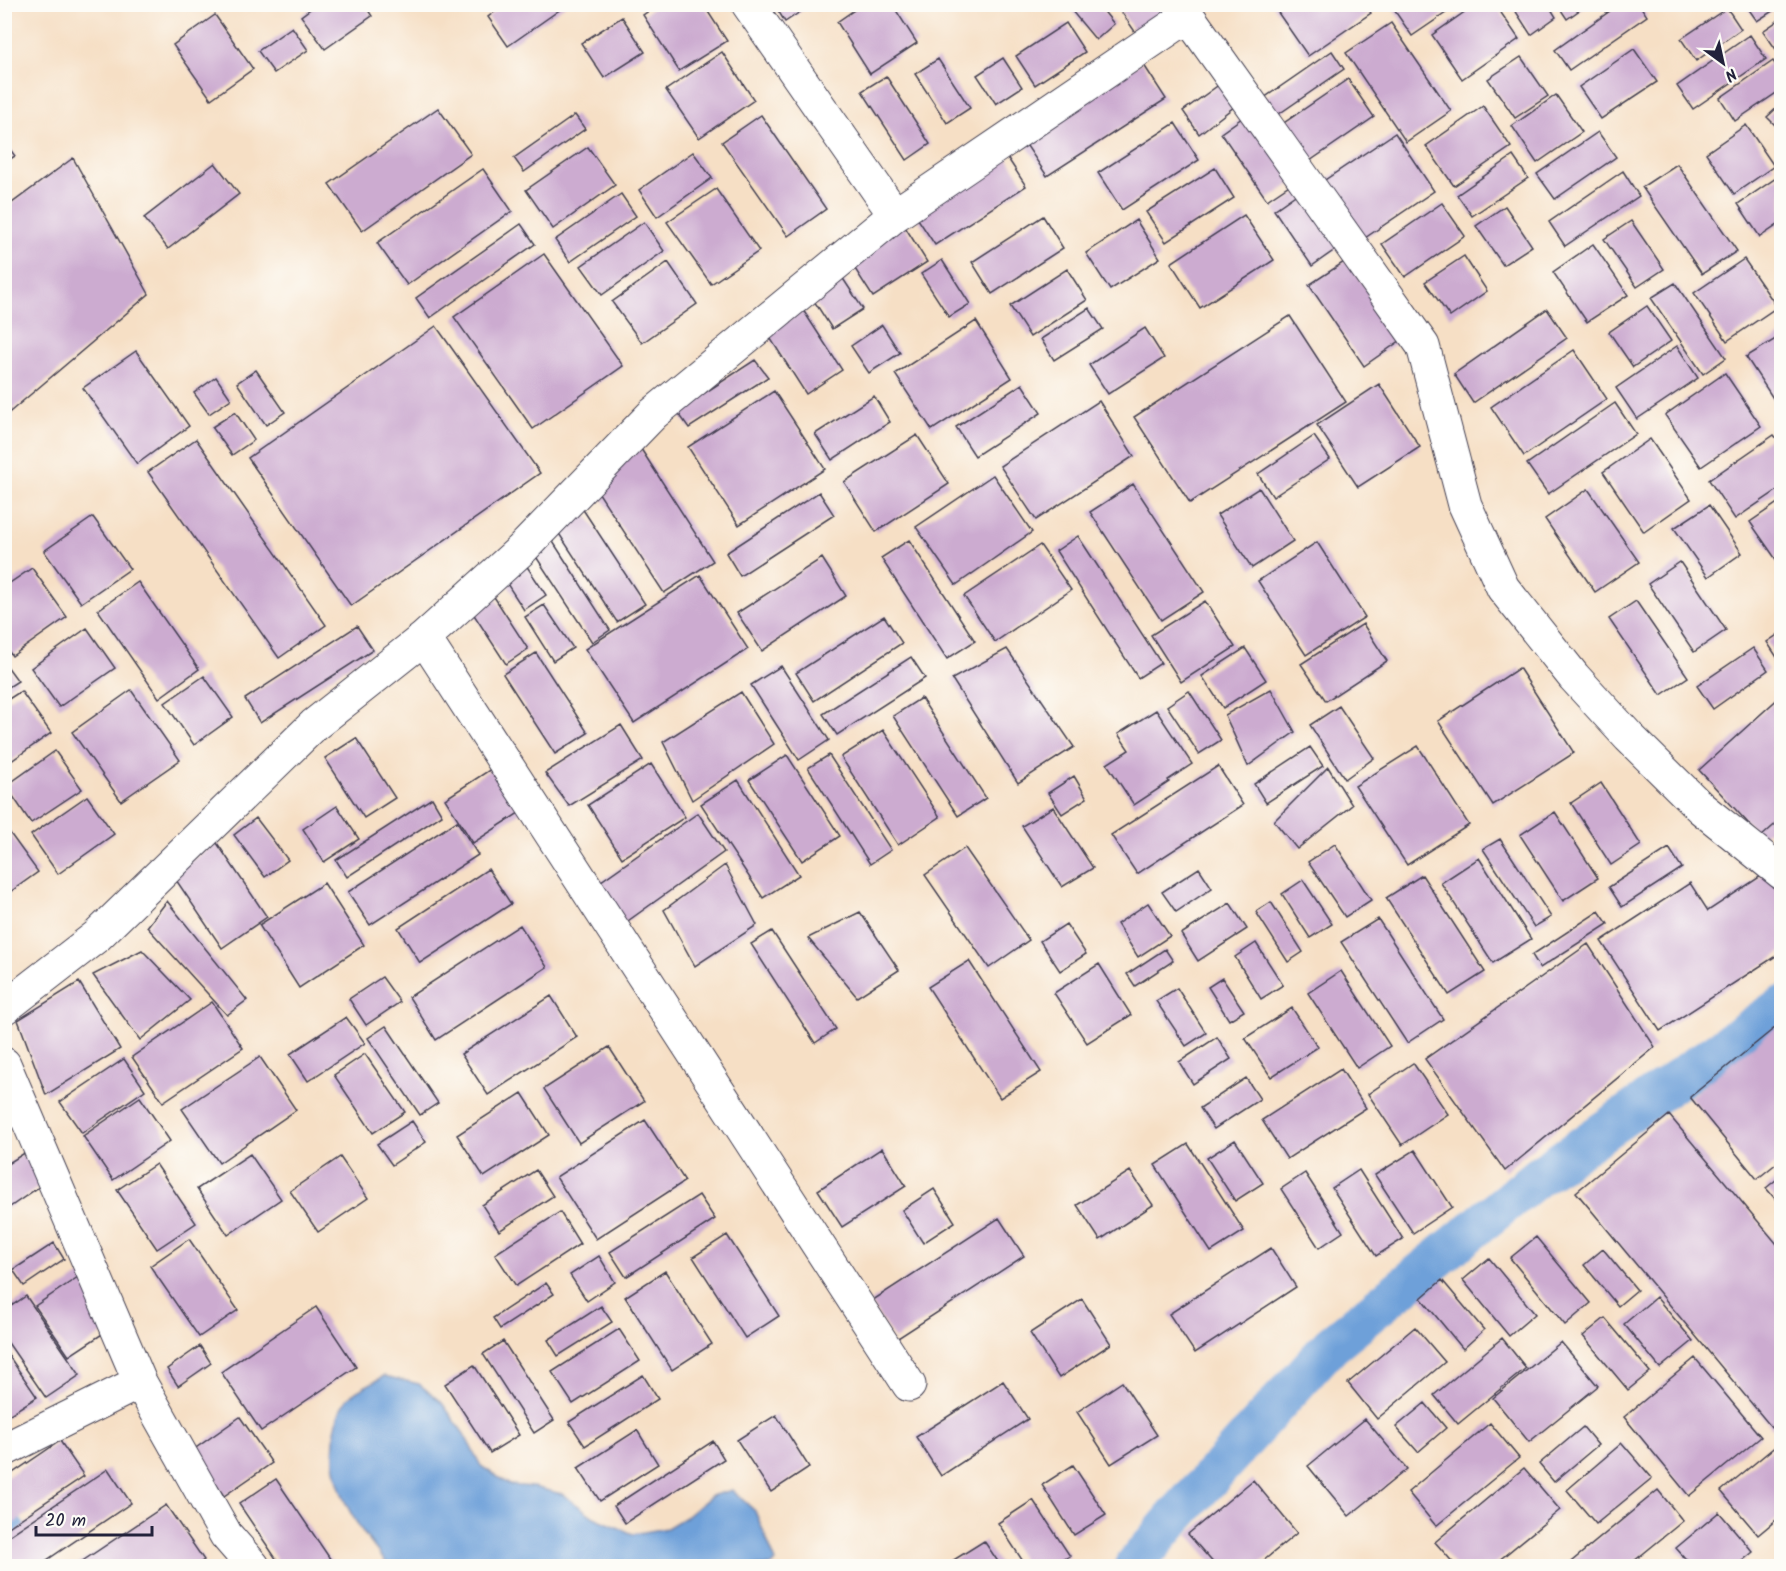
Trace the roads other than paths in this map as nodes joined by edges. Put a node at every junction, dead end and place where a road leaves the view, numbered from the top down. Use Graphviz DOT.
graph roads {
  1 [pos="748,4"];
  2 [pos="1184,10"];
  3 [pos="895,214"];
  4 [pos="424,638"];
  5 [pos="1782,873"];
  6 [pos="4,1008"];
  7 [pos="4,1064"];
  8 [pos="140,1382"];
  9 [pos="909,1385"];
  10 [pos="4,1450"];
  11 [pos="253,1566"];
  1 -- 3 [label="street"];
  2 -- 3 [label="street"];
  2 -- 5 [label="street"];
  3 -- 4 [label="street"];
  4 -- 6 [label="street"];
  4 -- 9 [label="street"];
  7 -- 8 [label="street"];
  8 -- 10 [label="street"];
  8 -- 11 [label="street"];
}
